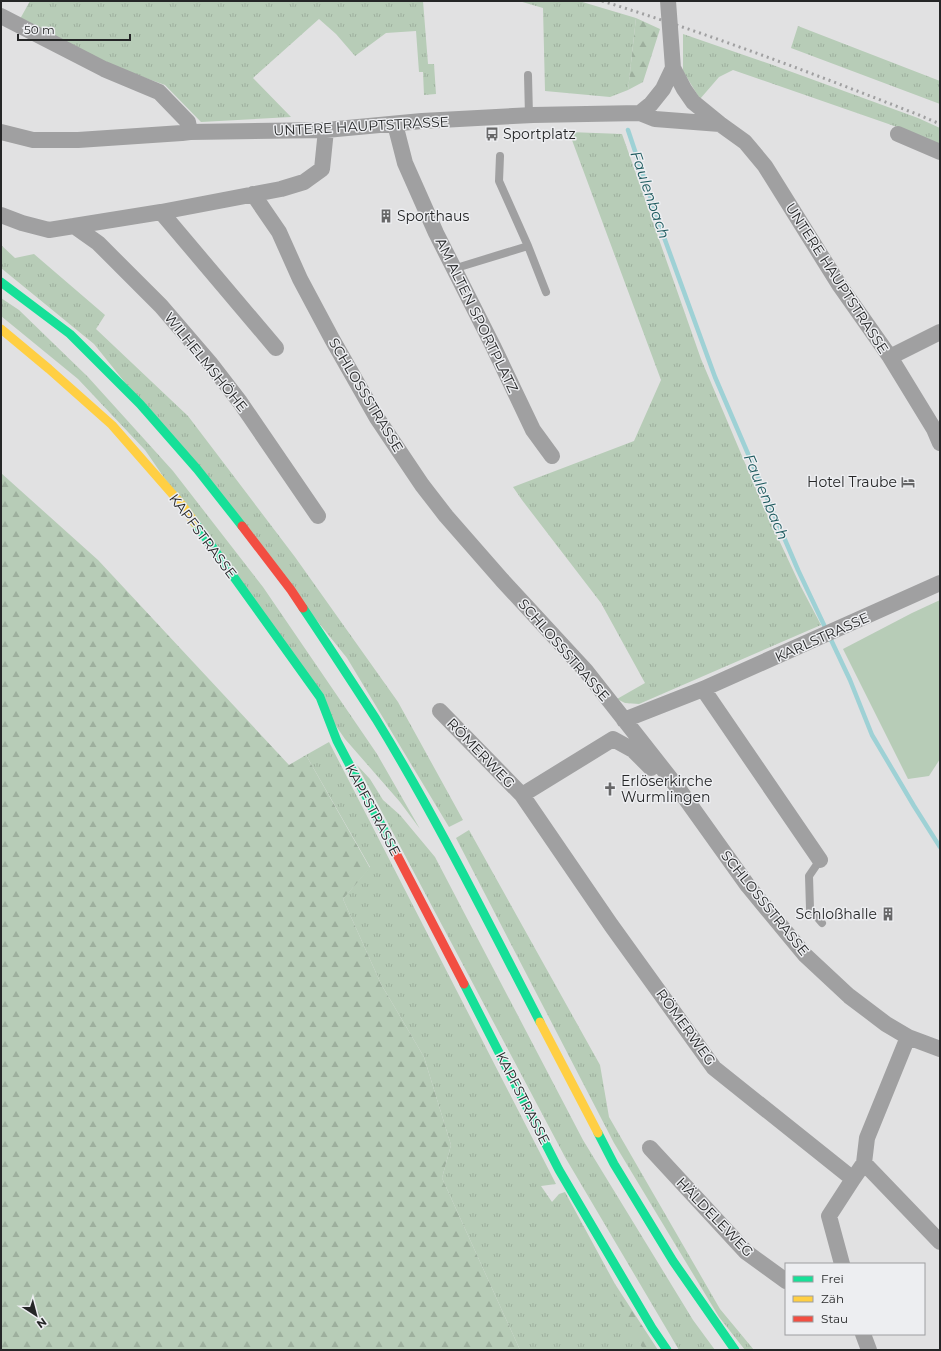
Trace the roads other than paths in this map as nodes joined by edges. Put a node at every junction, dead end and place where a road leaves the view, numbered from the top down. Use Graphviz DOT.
graph roads {
  1 [pos="668,1"];
  2 [pos="1,16"];
  3 [pos="673,68"];
  4 [pos="528,76"];
  5 [pos="640,113"];
  6 [pos="529,116"];
  7 [pos="395,124"];
  8 [pos="720,124"];
  9 [pos="326,130"];
  10 [pos="1,132"];
  11 [pos="190,132"];
  12 [pos="898,134"];
  13 [pos="940,152"];
  14 [pos="500,156"];
  15 [pos="253,194"];
  16 [pos="161,212"];
  17 [pos="1,215"];
  18 [pos="74,226"];
  19 [pos="528,246"];
  20 [pos="453,269"];
  21 [pos="1,282"];
  22 [pos="546,292"];
  23 [pos="1,329"];
  24 [pos="940,332"];
  25 [pos="276,348"];
  26 [pos="890,357"];
  27 [pos="940,443"];
  28 [pos="552,456"];
  29 [pos="318,516"];
  30 [pos="940,583"];
  31 [pos="703,689"];
  32 [pos="440,711"];
  33 [pos="624,720"];
  34 [pos="678,788"];
  35 [pos="522,795"];
  36 [pos="820,860"];
  37 [pos="822,923"];
  38 [pos="908,1037"];
  39 [pos="940,1049"];
  40 [pos="650,1148"];
  41 [pos="864,1162"];
  42 [pos="853,1179"];
  43 [pos="940,1242"];
  44 [pos="842,1263"];
  45 [pos="785,1280"];
  46 [pos="862,1335"];
  47 [pos="667,1350"];
  48 [pos="735,1350"];
  49 [pos="869,1350"];
  1 -- 3 [label="street"];
  2 -- 11 [label="street"];
  3 -- 5 [label="street"];
  3 -- 8 [label="street, UNTERE HAUPTSTRASSE"];
  4 -- 6 [label="lane"];
  5 -- 6 [label="street, UNTERE HAUPTSTRASSE"];
  5 -- 8 [label="street, UNTERE HAUPTSTRASSE"];
  6 -- 7 [label="street, UNTERE HAUPTSTRASSE"];
  7 -- 9 [label="street, UNTERE HAUPTSTRASSE"];
  7 -- 20 [label="street, AM ALTEN SPORTPLATZ"];
  8 -- 26 [label="street, UNTERE HAUPTSTRASSE"];
  9 -- 11 [label="street, UNTERE HAUPTSTRASSE"];
  9 -- 15 [label="street"];
  10 -- 11 [label="street, UNTERE HAUPTSTRASSE"];
  12 -- 13 [label="street"];
  14 -- 19 [label="lane"];
  15 -- 16 [label="street"];
  15 -- 33 [label="street, SCHLOSSSTRASSE"];
  16 -- 18 [label="street"];
  16 -- 25 [label="street"];
  17 -- 18 [label="street"];
  18 -- 29 [label="street, WILHELMSHÖHE"];
  19 -- 20 [label="lane"];
  19 -- 22 [label="lane"];
  20 -- 28 [label="street, AM ALTEN SPORTPLATZ"];
  21 -- 48 [label="main road"];
  23 -- 47 [label="main road, KAPFSTRASSE"];
  24 -- 26 [label="street"];
  26 -- 27 [label="street, UNTERE HAUPTSTRASSE"];
  30 -- 31 [label="street, KARLSTRASSE"];
  31 -- 33 [label="street, KARLSTRASSE"];
  31 -- 36 [label="street"];
  32 -- 35 [label="street, RÖMERWEG"];
  33 -- 34 [label="street, SCHLOSSSTRASSE"];
  34 -- 35 [label="street, RÖMERWEG"];
  34 -- 38 [label="street, SCHLOSSSTRASSE"];
  35 -- 42 [label="street, RÖMERWEG"];
  36 -- 37 [label="lane"];
  38 -- 39 [label="street, SCHLOSSSTRASSE"];
  38 -- 41 [label="street"];
  40 -- 45 [label="street, HÄLDELEWEG"];
  41 -- 42 [label="street"];
  41 -- 43 [label="street"];
  42 -- 44 [label="street"];
  46 -- 49 [label="street"];
}
